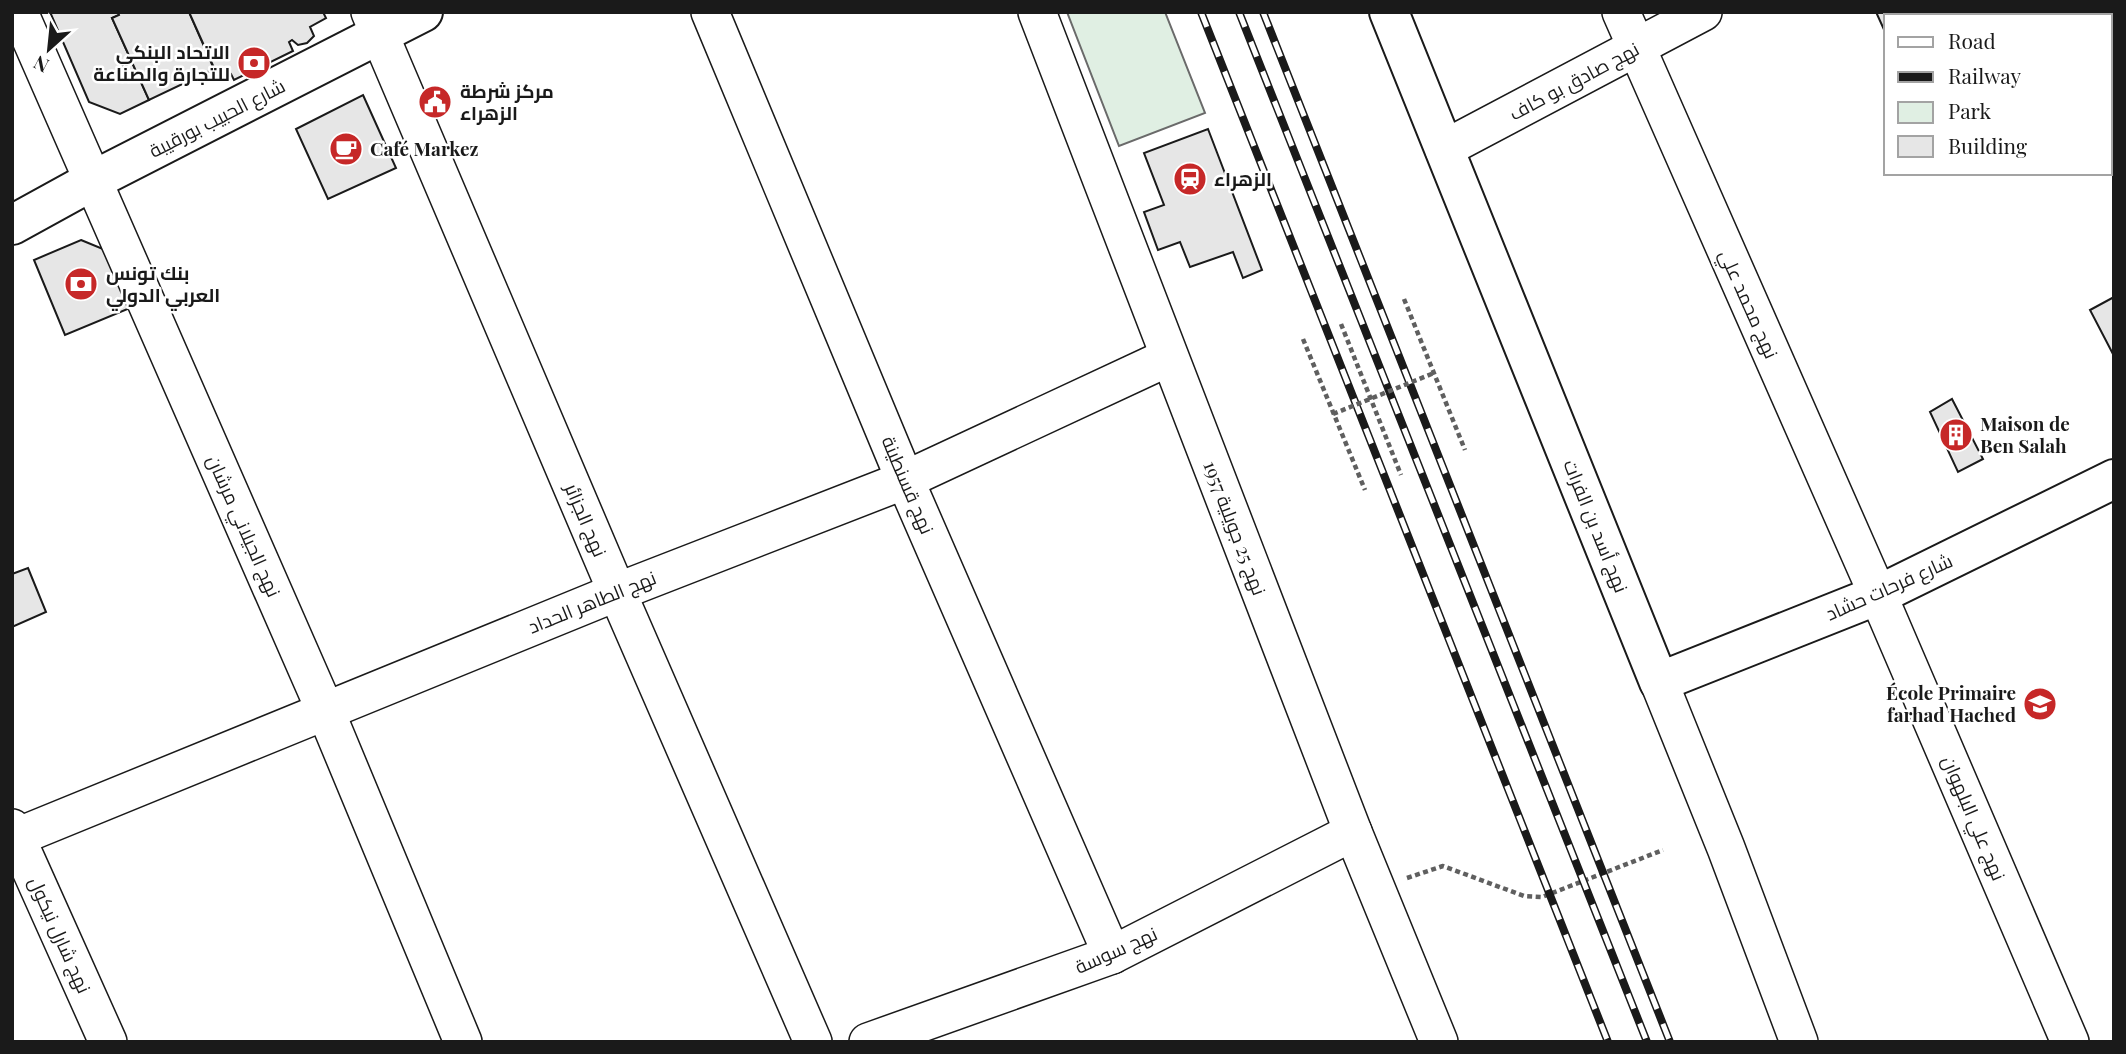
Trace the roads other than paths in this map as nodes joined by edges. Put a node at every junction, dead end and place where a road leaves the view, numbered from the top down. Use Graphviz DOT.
graph roads {
  1 [pos="19,12"];
  2 [pos="423,12"];
  3 [pos="710,12"];
  4 [pos="1037,12"];
  5 [pos="1389,12"];
  6 [pos="1621,12"];
  7 [pos="1703,12"];
  8 [pos="375,24"];
  9 [pos="1637,48"];
  10 [pos="1444,149"];
  11 [pos="92,181"];
  12 [pos="12,225"];
  13 [pos="1169,357"];
  14 [pos="2114,479"];
  15 [pos="905,480"];
  16 [pos="617,592"];
  17 [pos="1878,595"];
  18 [pos="1659,682"];
  19 [pos="325,710"];
  20 [pos="1353,832"];
  21 [pos="14,835"];
  22 [pos="1112,955"];
  23 [pos="108,1042"];
  24 [pos="463,1042"];
  25 [pos="813,1042"];
  26 [pos="868,1042"];
  27 [pos="1439,1042"];
  28 [pos="1799,1042"];
  29 [pos="2070,1042"];
  1 -- 11 [label="street, نهج الجيلاني مرشان"];
  2 -- 8 [label="main road, شارع الحبيب بورقيبة"];
  3 -- 15 [label="street, نهج قسنطينة"];
  4 -- 13 [label="street, نهج 25 جويلية 1957"];
  5 -- 10 [label="main road, نهج أسد بن الفرات"];
  6 -- 9 [label="street, نهج محمد علي"];
  7 -- 9 [label="street, نهج صادق بو كاف"];
  8 -- 11 [label="main road, شارع الحبيب بورقيبة"];
  8 -- 16 [label="street, نهج الجزائر"];
  9 -- 10 [label="street, نهج صادق بو كاف"];
  9 -- 17 [label="street, نهج محمد علي"];
  10 -- 18 [label="main road, نهج أسد بن الفرات"];
  11 -- 12 [label="main road, شارع الحبيب بورقيبة"];
  11 -- 19 [label="street, نهج الجيلاني مرشان"];
  13 -- 15 [label="street, نهج الطاهر الحداد"];
  13 -- 20 [label="street, نهج 25 جويلية 1957"];
  14 -- 17 [label="main road, شارع فرحات حشاد"];
  15 -- 16 [label="street, نهج الطاهر الحداد"];
  15 -- 22 [label="street, نهج قسنطينة"];
  16 -- 19 [label="street, نهج الطاهر الحداد"];
  16 -- 25 [label="street, نهج الجزائر"];
  17 -- 18 [label="main road, شارع فرحات حشاد"];
  17 -- 29 [label="street, نهج علي البلهوان"];
  18 -- 28 [label="street, نهج أسد بن الفرات"];
  19 -- 21 [label="street, نهج الطاهر الحداد"];
  19 -- 24 [label="street, نهج الجيلاني مرشان"];
  20 -- 22 [label="street, نهج سوسة"];
  20 -- 27 [label="street, نهج 25 جويلية 1957"];
  21 -- 23 [label="street, نهج شارل نيكول"];
  22 -- 26 [label="street, نهج سوسة"];
}
